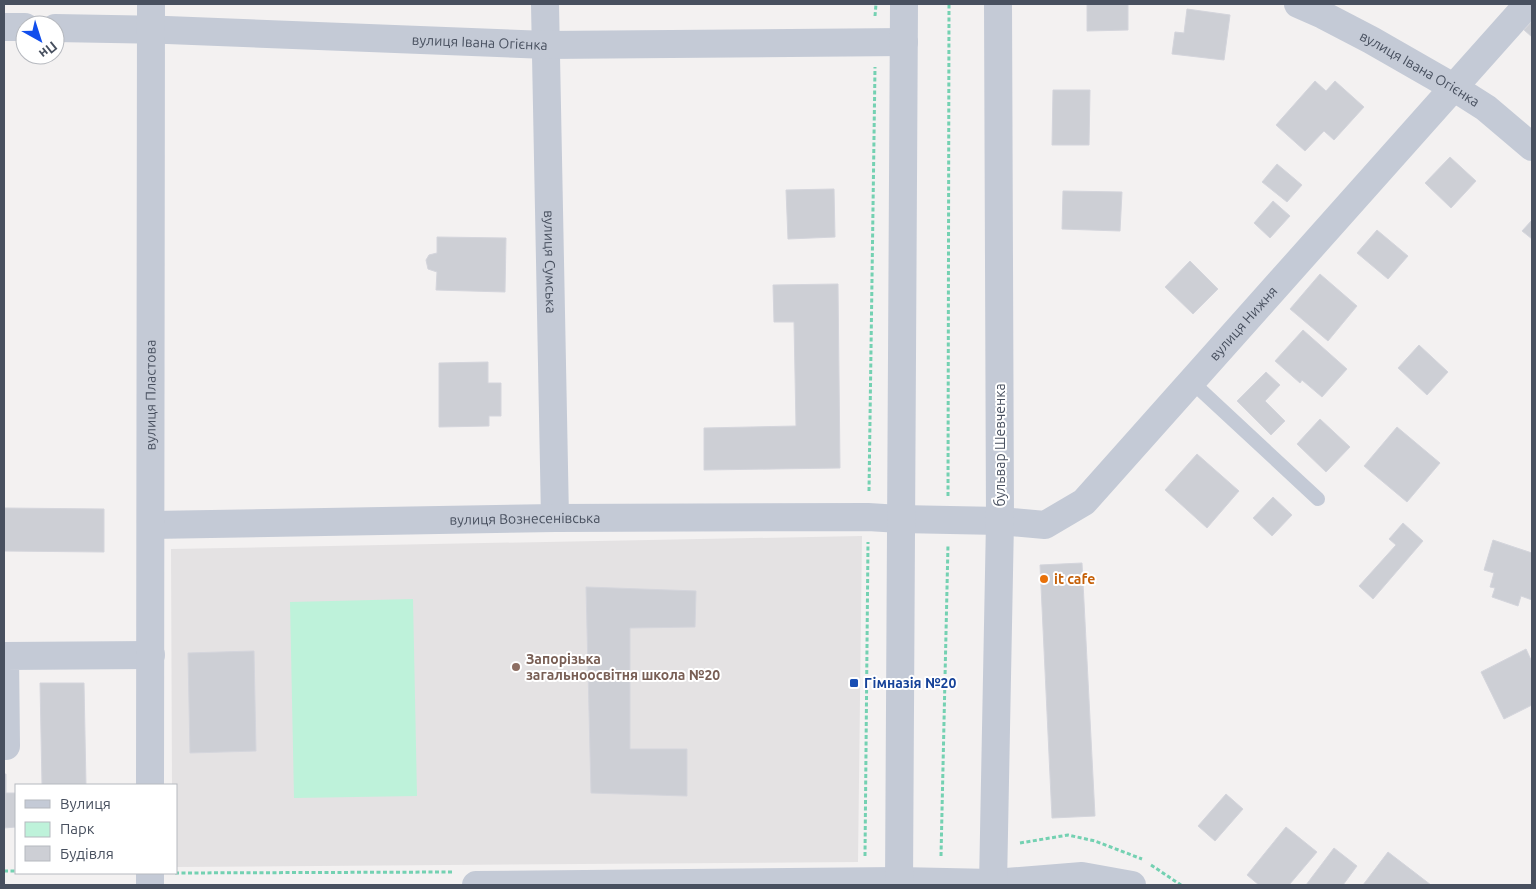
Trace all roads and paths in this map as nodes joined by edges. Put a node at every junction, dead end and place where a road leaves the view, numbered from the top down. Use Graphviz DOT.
graph roads {
  1 [pos="545,4"];
  2 [pos="904,4"];
  3 [pos="949,4"];
  4 [pos="998,4"];
  5 [pos="1298,4"];
  6 [pos="1528,4"];
  7 [pos="151,17"];
  8 [pos="65,27"];
  9 [pos="875,42"];
  10 [pos="904,42"];
  11 [pos="547,45"];
  12 [pos="1453,87"];
  13 [pos="1532,147"];
  14 [pos="1192,382"];
  15 [pos="1318,499"];
  16 [pos="868,517"];
  17 [pos="556,518"];
  18 [pos="900,519"];
  19 [pos="948,519"];
  20 [pos="1000,521"];
  21 [pos="151,525"];
  22 [pos="151,655"];
  23 [pos="4,746"];
  24 [pos="150,784"];
  25 [pos="865,858"];
  26 [pos="1072,881"];
  27 [pos="941,882"];
  28 [pos="899,883"];
  29 [pos="654,884"];
  30 [pos="993,884"];
  31 [pos="476,885"];
  32 [pos="1132,885"];
  1 -- 11 [label="street, вулиця Сумська"];
  2 -- 10 [label="street"];
  3 -- 19 [label="path"];
  4 -- 20 [label="street, бульвар Шевченка"];
  5 -- 12 [label="street, вулиця Івана Огієнка"];
  6 -- 12 [label="street, вулиця Нижня"];
  7 -- 8 [label="street, вулиця Івана Огієнка"];
  7 -- 11 [label="street, вулиця Івана Огієнка"];
  7 -- 21 [label="street, вулиця Пластова"];
  9 -- 10 [label="street, вулиця Івана Огієнка"];
  9 -- 11 [label="street, вулиця Івана Огієнка"];
  9 -- 16 [label="path"];
  10 -- 18 [label="street"];
  11 -- 17 [label="street, вулиця Сумська"];
  12 -- 13 [label="street, вулиця Івана Огієнка"];
  12 -- 14 [label="street, вулиця Нижня"];
  14 -- 15 [label="lane"];
  14 -- 20 [label="street, вулиця Нижня"];
  16 -- 17 [label="street, вулиця Вознесенівська"];
  16 -- 18 [label="street, вулиця Вознесенівська"];
  16 -- 25 [label="path"];
  17 -- 21 [label="street, вулиця Вознесенівська"];
  18 -- 19 [label="street, вулиця Нижня"];
  18 -- 28 [label="street"];
  19 -- 20 [label="street, вулиця Нижня"];
  19 -- 27 [label="path"];
  20 -- 30 [label="street, бульвар Шевченка"];
  21 -- 22 [label="street, вулиця Пластова"];
  22 -- 23 [label="street"];
  22 -- 24 [label="street, вулиця Пластова"];
  26 -- 30 [label="street"];
  26 -- 32 [label="street"];
  27 -- 28 [label="street"];
  27 -- 30 [label="street"];
  28 -- 29 [label="street"];
  29 -- 31 [label="street"];
}
